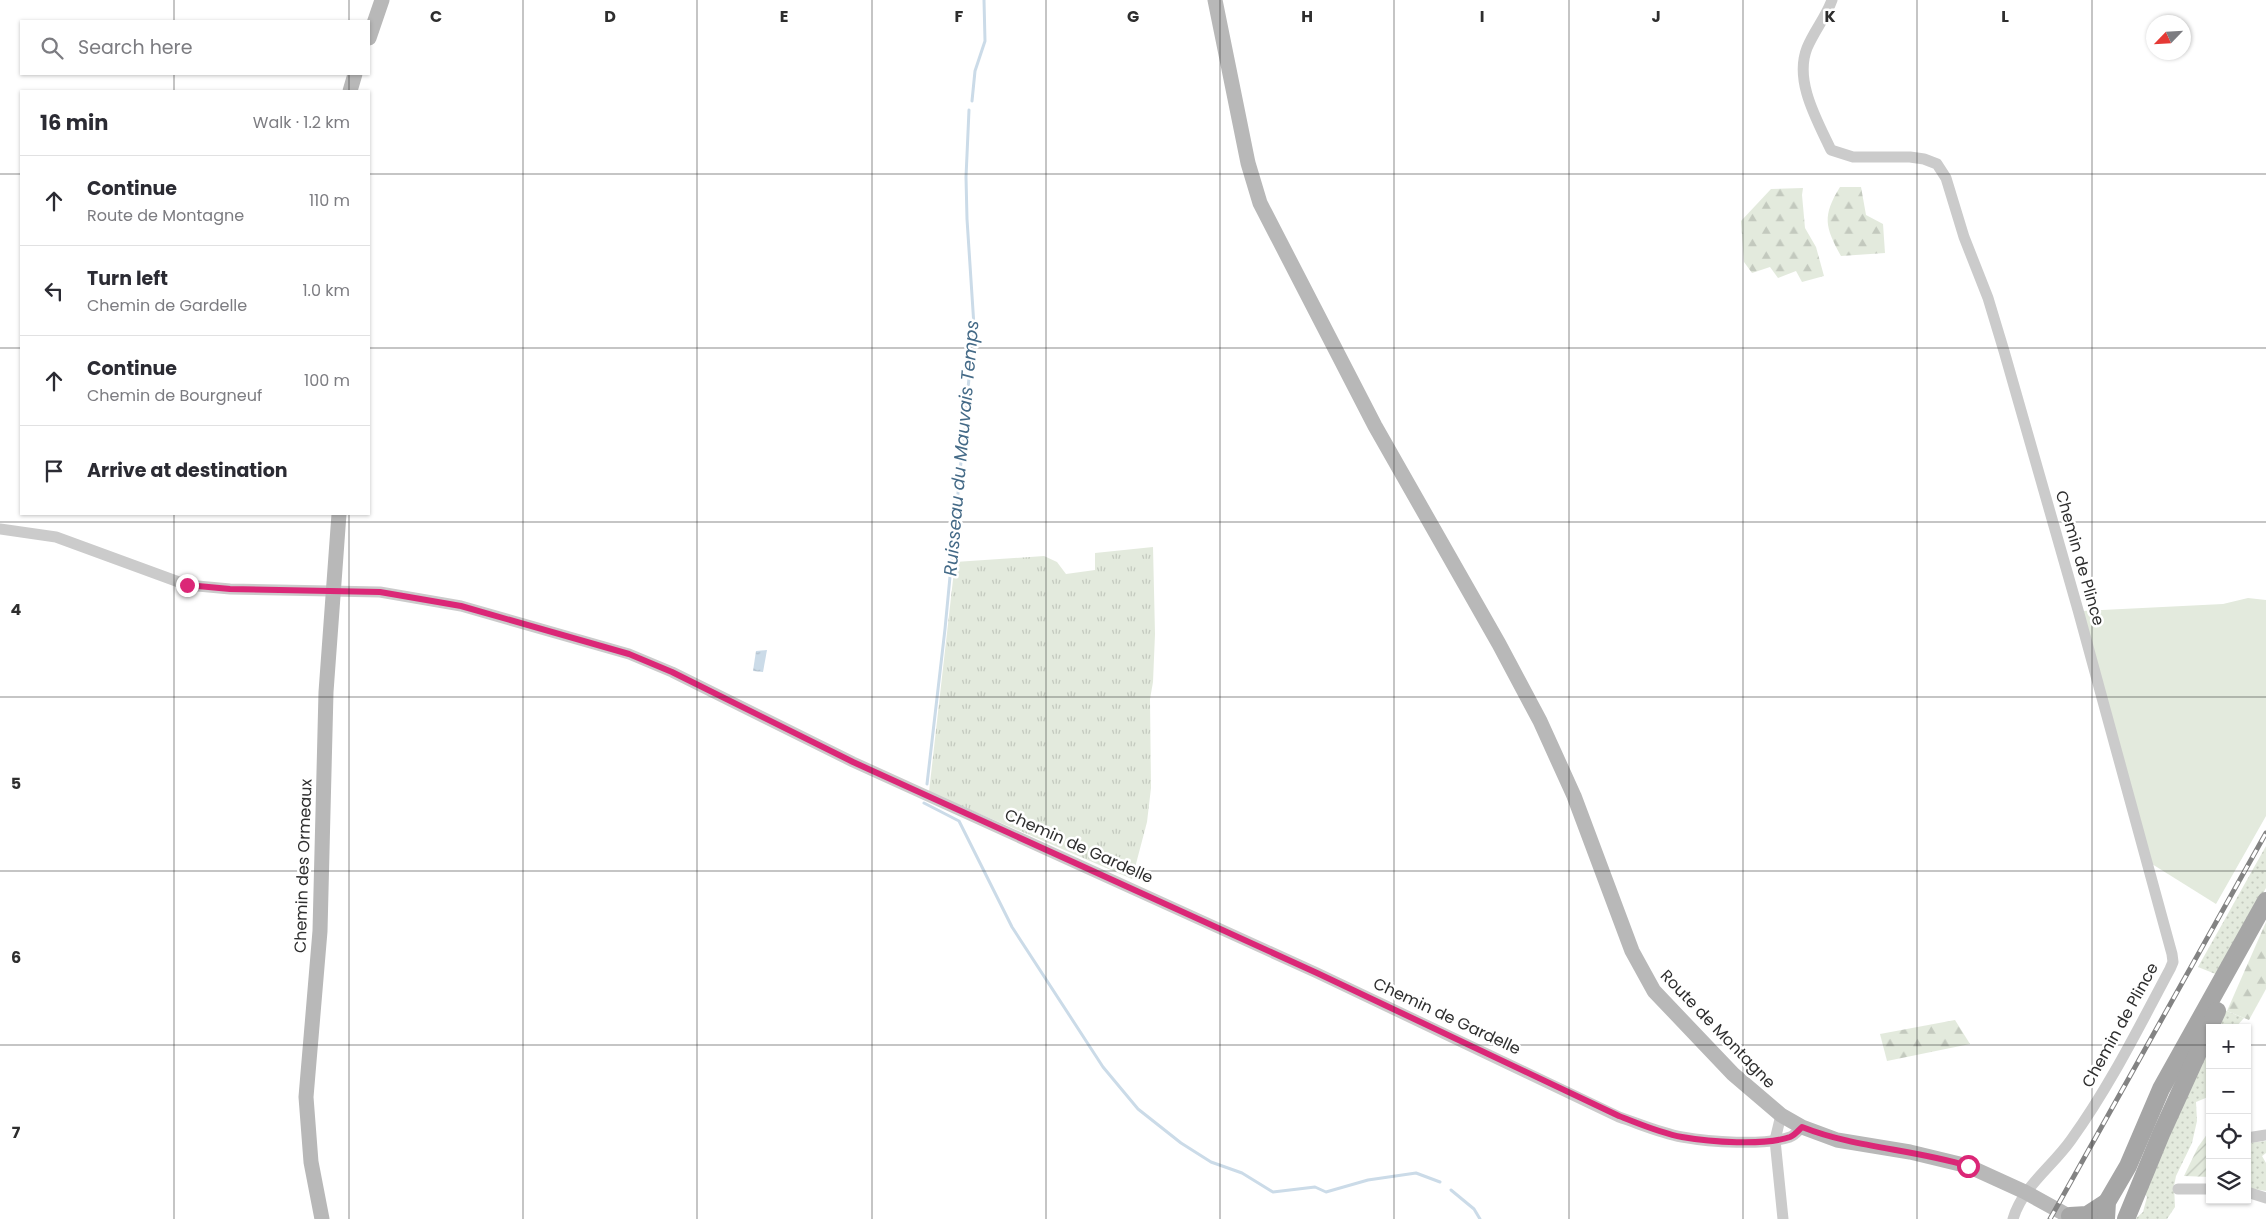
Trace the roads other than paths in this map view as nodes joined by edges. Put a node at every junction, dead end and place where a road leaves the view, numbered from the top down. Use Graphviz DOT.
graph roads {
  1 [pos="382,0"];
  2 [pos="1215,0"];
  3 [pos="1832,0"];
  4 [pos="370,35"];
  5 [pos="355,75"];
  6 [pos="350,90"];
  7 [pos="339,515"];
  8 [pos="0,529"];
  9 [pos="334,590"];
  10 [pos="2266,903"];
  11 [pos="1781,1115"];
  12 [pos="1802,1127"];
  13 [pos="2266,1135"];
  14 [pos="2251,1137"];
  15 [pos="1775,1140"];
  16 [pos="2128,1166"];
  17 [pos="2178,1189"];
  18 [pos="2206,1189"];
  19 [pos="2026,1192"];
  20 [pos="2251,1193"];
  21 [pos="2266,1198"];
  22 [pos="2107,1211"];
  23 [pos="2072,1218"];
  24 [pos="322,1219"];
  25 [pos="1783,1219"];
  26 [pos="2013,1219"];
  27 [pos="2115,1219"];
  28 [pos="2126,1219"];
  1 -- 4 [label="main road"];
  2 -- 11 [label="main road, Route de Montagne"];
  3 -- 19 [label="street, Chemin de Plince"];
  5 -- 6 [label="main road"];
  7 -- 9 [label="main road, Chemin des Ormeaux"];
  8 -- 9 [label="street, Chemin de Gardelle"];
  9 -- 15 [label="street, Chemin de Gardelle"];
  9 -- 24 [label="main road, Chemin des Ormeaux"];
  10 -- 16 [label="main road"];
  10 -- 28 [label="main road"];
  11 -- 12 [label="main road, Route de Montagne"];
  11 -- 15 [label="street"];
  12 -- 15 [label="street, Chemin de Gardelle"];
  12 -- 19 [label="main road, Route de Montagne"];
  13 -- 14 [label="street"];
  15 -- 25 [label="street"];
  16 -- 22 [label="main road"];
  16 -- 27 [label="main road"];
  17 -- 18 [label="street"];
  19 -- 23 [label="main road, Route de Montagne"];
  19 -- 26 [label="street, Chemin de Plince"];
  20 -- 21 [label="street"];
  22 -- 23 [label="main road"];
}
